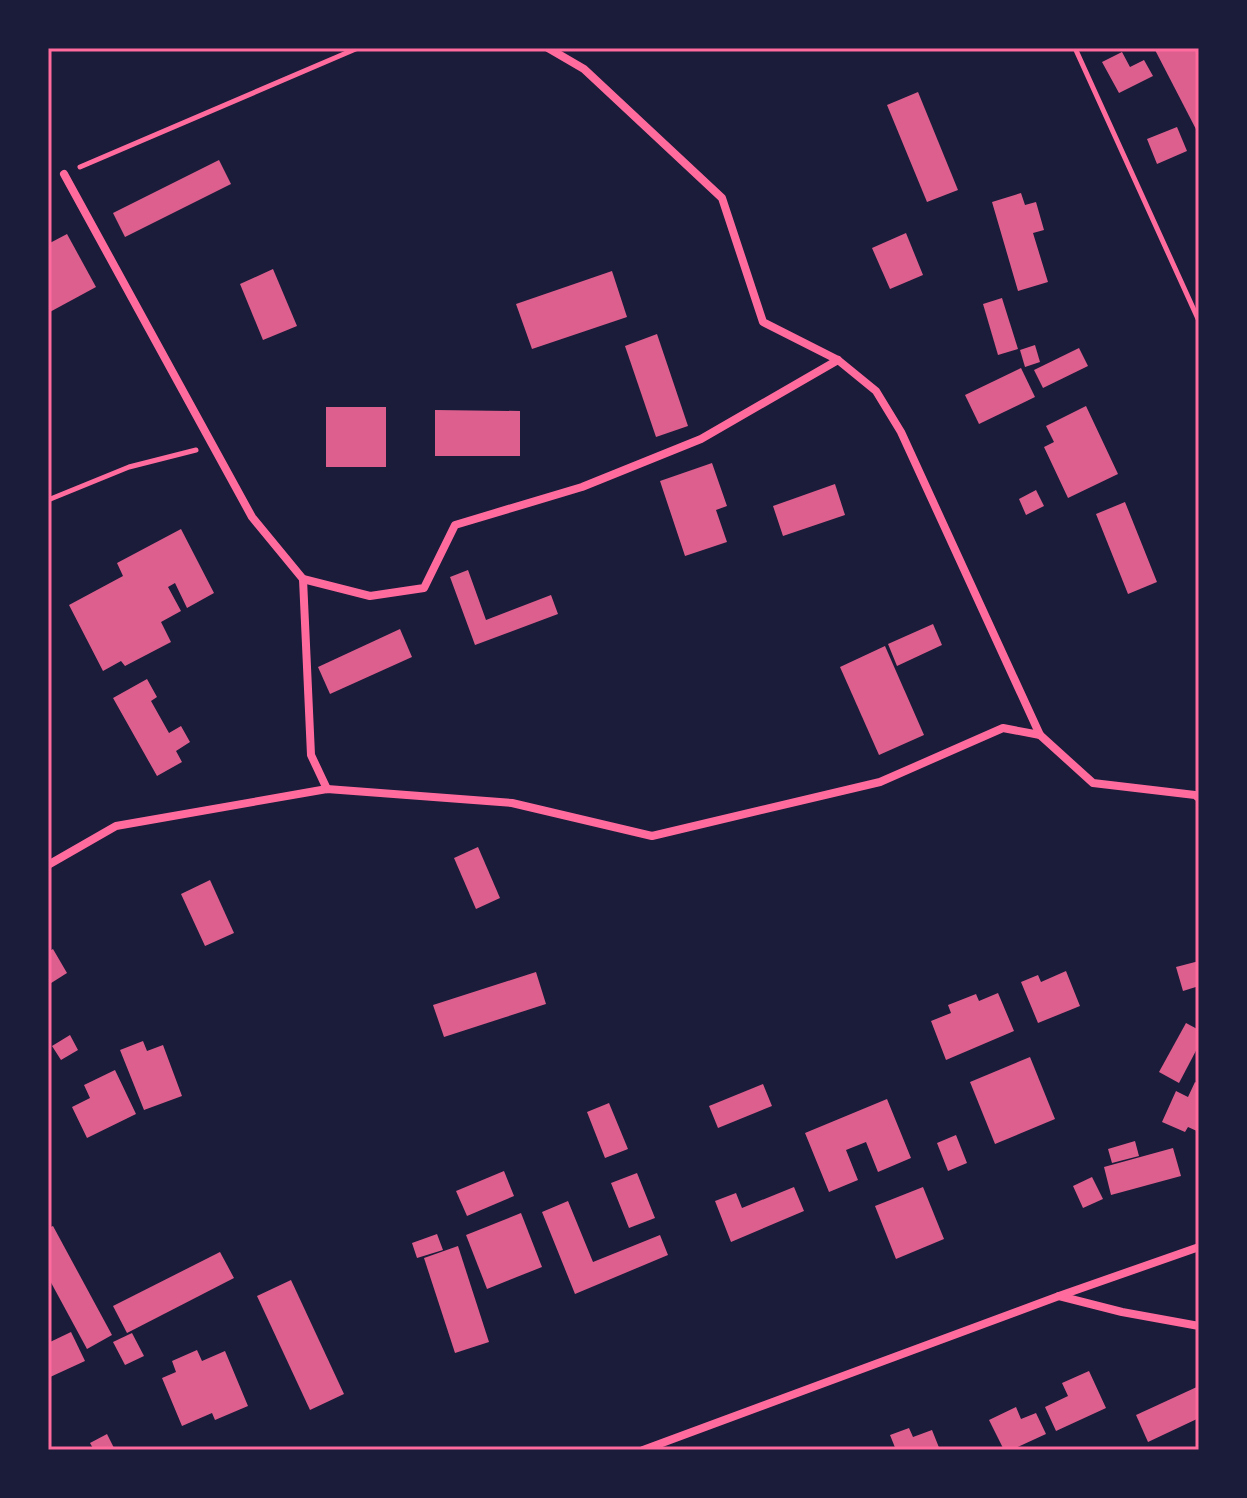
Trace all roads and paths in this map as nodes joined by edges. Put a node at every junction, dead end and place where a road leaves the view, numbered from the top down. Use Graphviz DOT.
graph roads {
  1 [pos="358,48"];
  2 [pos="548,48"];
  3 [pos="1075,48"];
  4 [pos="64,174"];
  5 [pos="1199,321"];
  6 [pos="838,360"];
  7 [pos="212,446"];
  8 [pos="48,500"];
  9 [pos="303,579"];
  10 [pos="1040,735"];
  11 [pos="327,789"];
  12 [pos="1199,798"];
  13 [pos="48,865"];
  14 [pos="1199,1247"];
  15 [pos="1059,1296"];
  16 [pos="1199,1326"];
  17 [pos="643,1450"];
  1 -- 4 [label="path"];
  2 -- 6 [label="street"];
  3 -- 5 [label="path"];
  4 -- 7 [label="street"];
  6 -- 9 [label="street"];
  6 -- 10 [label="street"];
  7 -- 8 [label="path"];
  7 -- 9 [label="street"];
  9 -- 11 [label="street"];
  10 -- 11 [label="street"];
  10 -- 12 [label="street"];
  11 -- 13 [label="street"];
  14 -- 15 [label="street"];
  15 -- 16 [label="street"];
  15 -- 17 [label="street"];
}
